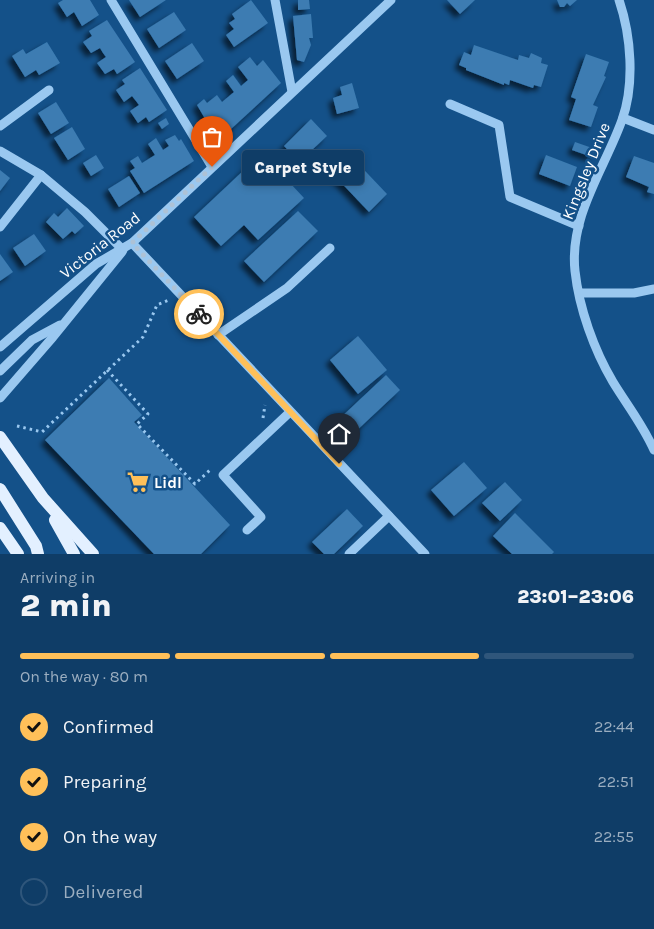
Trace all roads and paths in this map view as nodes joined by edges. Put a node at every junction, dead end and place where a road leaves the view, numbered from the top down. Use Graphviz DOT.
graph roads {
  1 [pos="111,0"];
  2 [pos="275,0"];
  3 [pos="391,0"];
  4 [pos="619,0"];
  5 [pos="49,90"];
  6 [pos="292,92"];
  7 [pos="450,104"];
  8 [pos="623,118"];
  9 [pos="0,126"];
  10 [pos="654,130"];
  11 [pos="0,151"];
  12 [pos="212,167"];
  13 [pos="41,175"];
  14 [pos="579,226"];
  15 [pos="0,227"];
  16 [pos="132,243"];
  17 [pos="330,248"];
  18 [pos="123,250"];
  19 [pos="654,289"];
  20 [pos="580,293"];
  21 [pos="175,303"];
  22 [pos="65,323"];
  23 [pos="218,336"];
  24 [pos="0,347"];
  25 [pos="107,370"];
  26 [pos="0,371"];
  27 [pos="0,398"];
  28 [pos="261,399"];
  29 [pos="290,412"];
  30 [pos="654,422"];
  31 [pos="259,423"];
  32 [pos="17,426"];
  33 [pos="644,428"];
  34 [pos="0,437"];
  35 [pos="654,450"];
  36 [pos="214,466"];
  37 [pos="0,489"];
  38 [pos="43,498"];
  39 [pos="389,516"];
  40 [pos="1,530"];
  41 [pos="247,530"];
  42 [pos="18,554"];
  43 [pos="38,554"];
  44 [pos="74,554"];
  45 [pos="93,554"];
  46 [pos="349,554"];
  47 [pos="425,554"];
  1 -- 12 [label="street"];
  2 -- 6 [label="street"];
  3 -- 6 [label="street, Victoria Road"];
  4 -- 8 [label="street, Kingsley Drive"];
  5 -- 9 [label="street"];
  6 -- 12 [label="street, Victoria Road"];
  7 -- 14 [label="street"];
  8 -- 10 [label="street"];
  8 -- 14 [label="street, Kingsley Drive"];
  11 -- 13 [label="street"];
  12 -- 16 [label="street, Victoria Road"];
  13 -- 15 [label="street"];
  13 -- 18 [label="street"];
  14 -- 20 [label="street, Kingsley Drive"];
  16 -- 18 [label="street, Victoria Road"];
  16 -- 23 [label="street"];
  17 -- 23 [label="street"];
  18 -- 22 [label="street"];
  18 -- 24 [label="street, Victoria Road"];
  19 -- 20 [label="street"];
  20 -- 33 [label="street, Kingsley Drive"];
  21 -- 25 [label="path"];
  22 -- 26 [label="street"];
  22 -- 27 [label="street"];
  23 -- 29 [label="street"];
  25 -- 32 [label="path"];
  25 -- 36 [label="path"];
  28 -- 31 [label="path"];
  29 -- 39 [label="street"];
  29 -- 41 [label="street"];
  30 -- 33 [label="street"];
  33 -- 35 [label="street, Kingsley Drive"];
  34 -- 38 [label="main road"];
  37 -- 43 [label="main road"];
  38 -- 44 [label="main road"];
  38 -- 45 [label="main road"];
  39 -- 46 [label="street"];
  39 -- 47 [label="street"];
  40 -- 42 [label="main road"];
}
